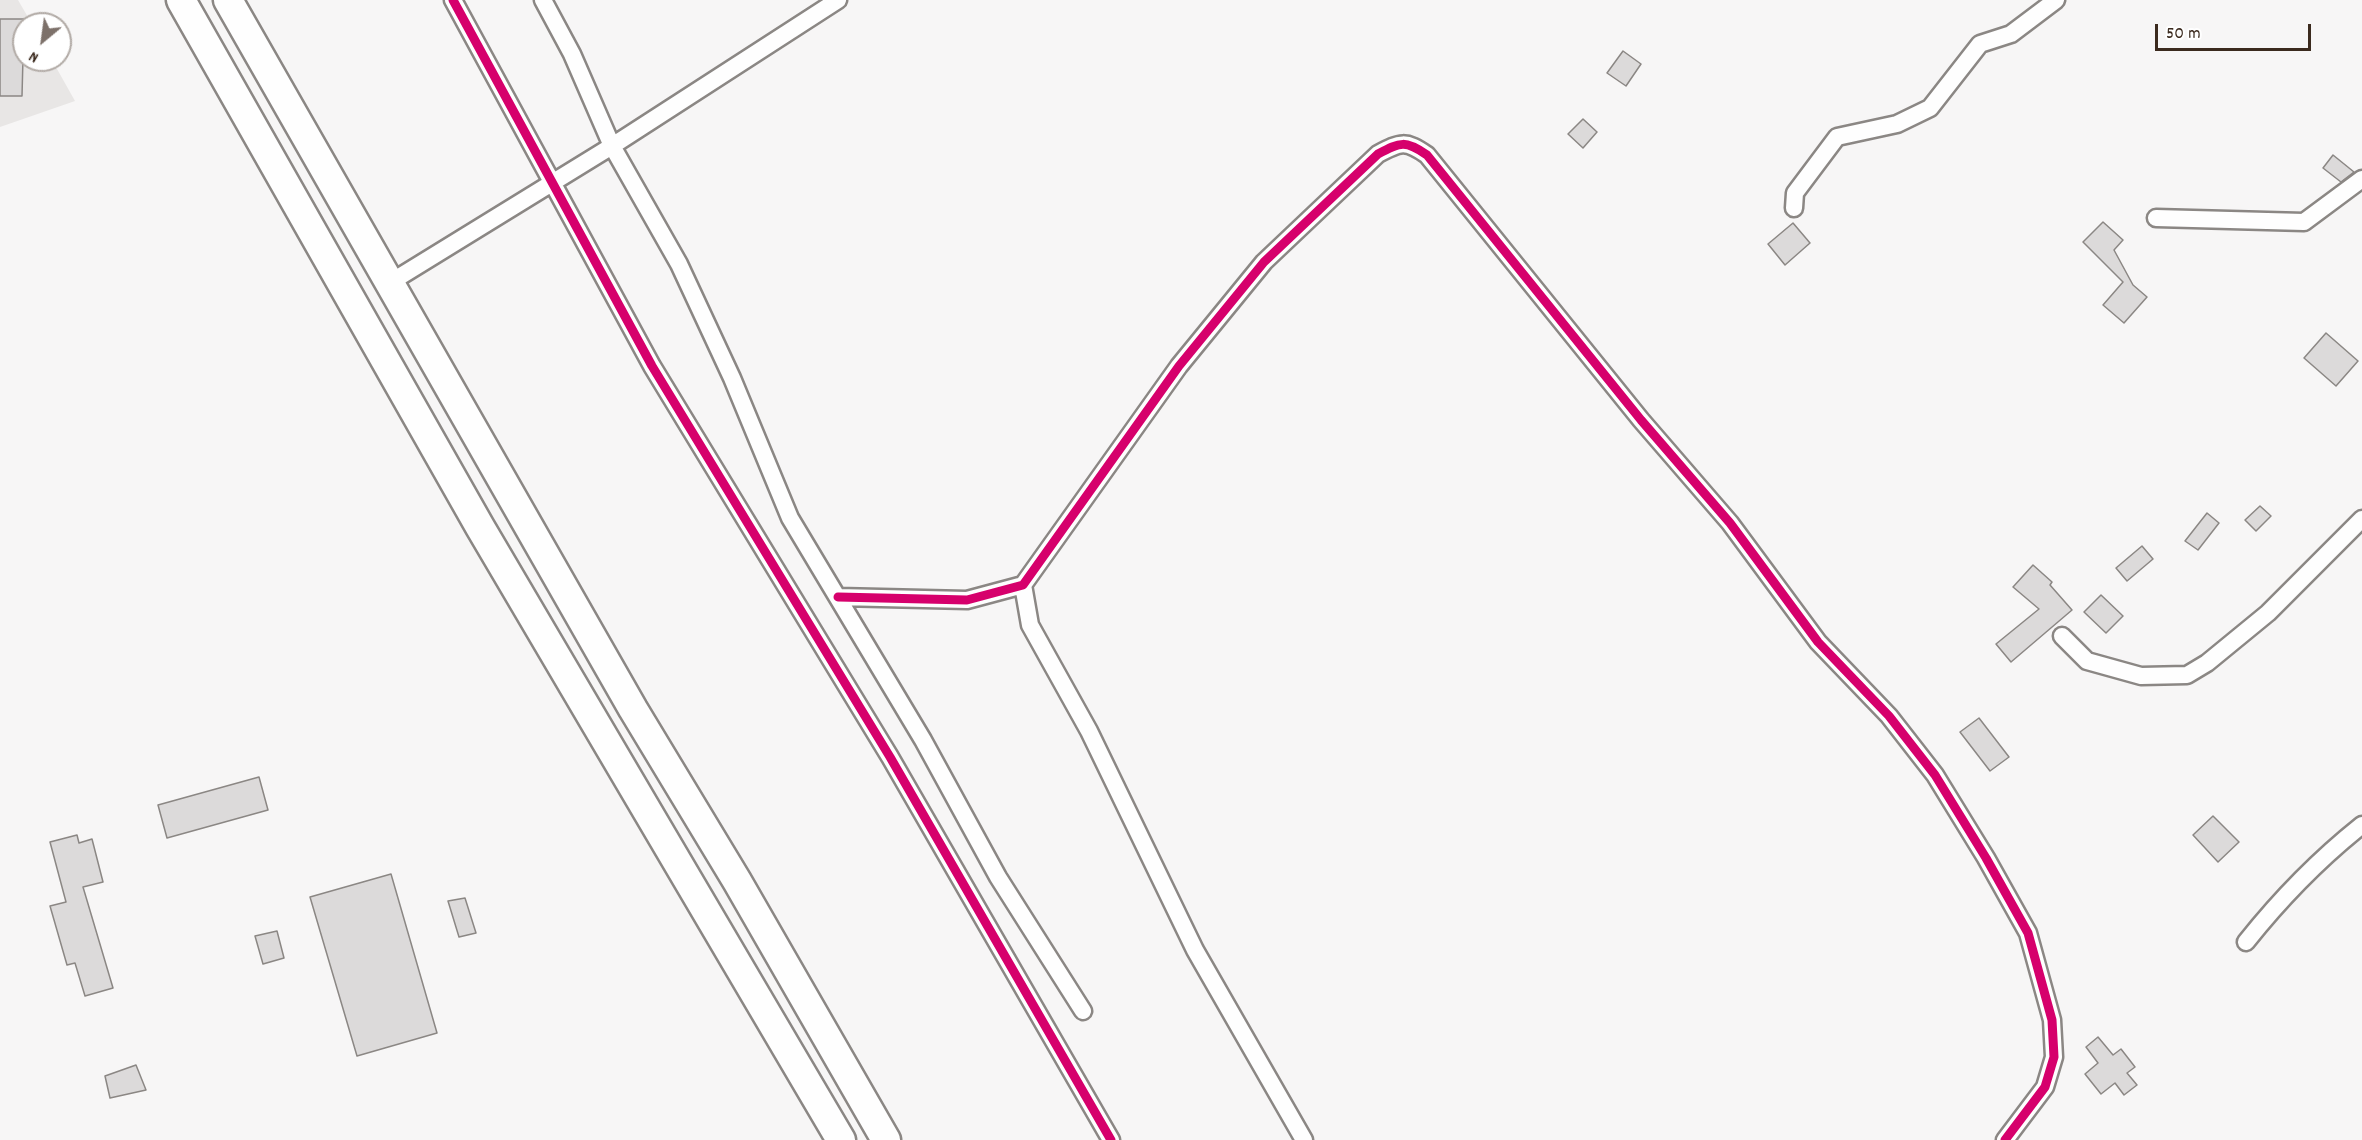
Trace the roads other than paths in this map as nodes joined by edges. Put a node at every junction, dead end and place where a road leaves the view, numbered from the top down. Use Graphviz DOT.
graph roads {
  1 [pos="181,0"];
  2 [pos="228,0"];
  3 [pos="453,0"];
  4 [pos="543,0"];
  5 [pos="838,0"];
  6 [pos="2056,0"];
  7 [pos="612,147"];
  8 [pos="2362,179"];
  9 [pos="553,180"];
  10 [pos="1794,208"];
  11 [pos="2157,218"];
  12 [pos="391,282"];
  13 [pos="2362,519"];
  14 [pos="1023,585"];
  15 [pos="838,597"];
  16 [pos="2062,636"];
  17 [pos="2362,825"];
  18 [pos="2246,942"];
  19 [pos="1083,1011"];
  20 [pos="841,1140"];
  21 [pos="886,1140"];
  22 [pos="1111,1140"];
  23 [pos="1304,1140"];
  24 [pos="2005,1140"];
  1 -- 20 [label="highway"];
  2 -- 12 [label="highway"];
  3 -- 9 [label="street"];
  4 -- 7 [label="street"];
  5 -- 7 [label="street"];
  6 -- 10 [label="street"];
  7 -- 9 [label="street"];
  7 -- 15 [label="street"];
  8 -- 11 [label="street"];
  9 -- 12 [label="street"];
  9 -- 22 [label="street"];
  12 -- 21 [label="highway"];
  13 -- 16 [label="street"];
  14 -- 15 [label="street"];
  14 -- 23 [label="street"];
  14 -- 24 [label="street"];
  15 -- 19 [label="street"];
  17 -- 18 [label="street"];
}
